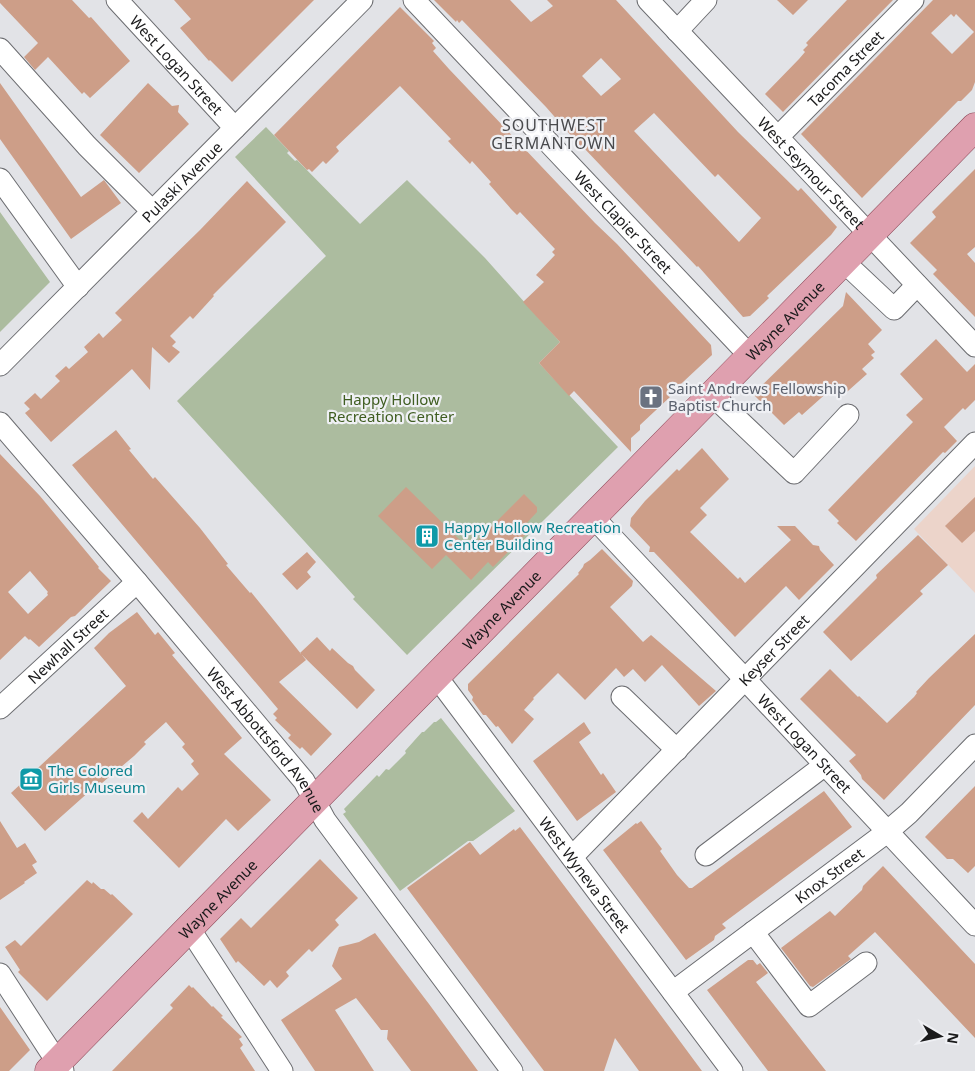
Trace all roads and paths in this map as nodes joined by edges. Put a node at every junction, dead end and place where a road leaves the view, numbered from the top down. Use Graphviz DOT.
graph roads {
  1 [pos="117,0"];
  2 [pos="362,0"];
  3 [pos="414,0"];
  4 [pos="648,0"];
  5 [pos="706,0"];
  6 [pos="913,0"];
  7 [pos="677,31"];
  8 [pos="0,49"];
  9 [pos="975,127"];
  10 [pos="235,128"];
  11 [pos="778,137"];
  12 [pos="0,179"];
  13 [pos="152,211"];
  14 [pos="870,234"];
  15 [pos="843,261"];
  16 [pos="917,285"];
  17 [pos="78,287"];
  18 [pos="975,346"];
  19 [pos="750,356"];
  20 [pos="0,365"];
  21 [pos="712,395"];
  22 [pos="848,416"];
  23 [pos="0,423"];
  24 [pos="975,443"];
  25 [pos="593,517"];
  26 [pos="137,582"];
  27 [pos="436,676"];
  28 [pos="746,680"];
  29 [pos="622,697"];
  30 [pos="0,708"];
  31 [pos="975,745"];
  32 [pos="677,750"];
  33 [pos="825,765"];
  34 [pos="314,801"];
  35 [pos="887,832"];
  36 [pos="706,855"];
  37 [pos="572,857"];
  38 [pos="975,925"];
  39 [pos="189,928"];
  40 [pos="753,932"];
  41 [pos="866,963"];
  42 [pos="0,974"];
  43 [pos="673,992"];
  44 [pos="56,1068"];
  45 [pos="282,1071"];
  46 [pos="512,1071"];
  47 [pos="732,1071"];
  1 -- 10 [label="street, West Logan Street"];
  2 -- 10 [label="street, Pulaski Avenue"];
  3 -- 19 [label="street, West Clapier Street"];
  4 -- 7 [label="street, West Seymour Street"];
  5 -- 7 [label="street"];
  6 -- 11 [label="street, Tacoma Street"];
  7 -- 11 [label="street, West Seymour Street"];
  8 -- 13 [label="street"];
  9 -- 14 [label="main road, Wayne Avenue"];
  10 -- 13 [label="street, Pulaski Avenue"];
  11 -- 14 [label="street, West Seymour Street"];
  12 -- 17 [label="street"];
  13 -- 17 [label="street, Pulaski Avenue"];
  14 -- 15 [label="main road, Wayne Avenue"];
  14 -- 16 [label="street, West Seymour Street"];
  15 -- 16 [label="street"];
  15 -- 19 [label="main road, Wayne Avenue"];
  16 -- 18 [label="street, West Seymour Street"];
  17 -- 20 [label="street, Pulaski Avenue"];
  19 -- 21 [label="main road, Wayne Avenue"];
  21 -- 22 [label="street"];
  21 -- 25 [label="main road, Wayne Avenue"];
  23 -- 26 [label="street, West Abbottsford Avenue"];
  24 -- 28 [label="street, Keyser Street"];
  25 -- 27 [label="main road, Wayne Avenue"];
  25 -- 28 [label="street, West Logan Street"];
  26 -- 30 [label="street, Newhall Street"];
  26 -- 34 [label="street, West Abbottsford Avenue"];
  27 -- 34 [label="main road, Wayne Avenue"];
  27 -- 37 [label="street, West Wyneva Street"];
  28 -- 32 [label="street, Keyser Street"];
  28 -- 33 [label="street, West Logan Street"];
  29 -- 32 [label="street"];
  31 -- 35 [label="street, Knox Street"];
  32 -- 37 [label="street, Keyser Street"];
  33 -- 35 [label="street, West Logan Street"];
  33 -- 36 [label="street"];
  34 -- 39 [label="main road, Wayne Avenue"];
  34 -- 46 [label="street, West Abbottsford Avenue"];
  35 -- 38 [label="street, West Logan Street"];
  35 -- 40 [label="street, Knox Street"];
  37 -- 43 [label="street, West Wyneva Street"];
  39 -- 44 [label="main road, Wayne Avenue"];
  39 -- 45 [label="street"];
  40 -- 41 [label="street"];
  40 -- 43 [label="street, Knox Street"];
  42 -- 44 [label="street"];
  43 -- 47 [label="street, West Wyneva Street"];
}
